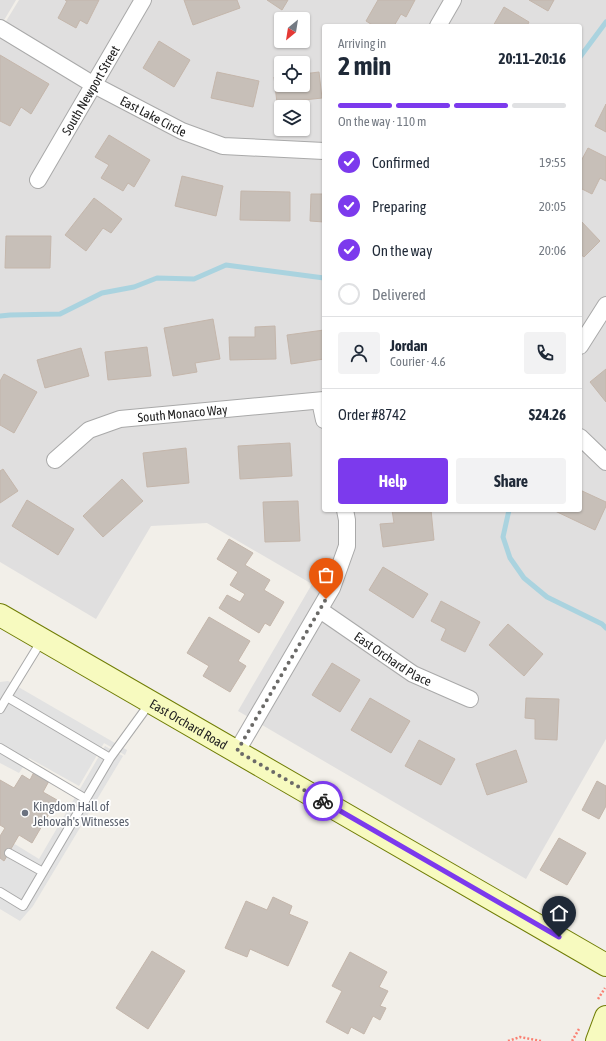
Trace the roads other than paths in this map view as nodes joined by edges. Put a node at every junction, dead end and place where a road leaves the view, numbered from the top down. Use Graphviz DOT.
graph roads {
  1 [pos="143,0"];
  2 [pos="453,0"];
  3 [pos="439,24"];
  4 [pos="0,28"];
  5 [pos="94,85"];
  6 [pos="322,151"];
  7 [pos="38,180"];
  8 [pos="606,305"];
  9 [pos="582,343"];
  10 [pos="322,401"];
  11 [pos="582,439"];
  12 [pos="54,460"];
  13 [pos="606,462"];
  14 [pos="345,512"];
  15 [pos="320,610"];
  16 [pos="0,615"];
  17 [pos="42,639"];
  18 [pos="7,697"];
  19 [pos="470,699"];
  20 [pos="151,702"];
  21 [pos="0,709"];
  22 [pos="0,748"];
  23 [pos="237,751"];
  24 [pos="110,758"];
  25 [pos="86,799"];
  26 [pos="9,853"];
  27 [pos="43,872"];
  28 [pos="0,892"];
  29 [pos="606,965"];
  30 [pos="606,1017"];
  31 [pos="597,1041"];
  1 -- 5 [label="street, South Newport Street"];
  2 -- 3 [label="street"];
  4 -- 5 [label="street, East Lake Circle"];
  5 -- 6 [label="street, East Lake Circle"];
  5 -- 7 [label="street, South Newport Street"];
  8 -- 9 [label="street"];
  10 -- 12 [label="street, South Monaco Way"];
  11 -- 13 [label="street"];
  14 -- 15 [label="street"];
  15 -- 19 [label="street, East Orchard Place"];
  15 -- 23 [label="street"];
  16 -- 17 [label="main road, East Orchard Road"];
  17 -- 18 [label="lane"];
  17 -- 20 [label="main road, East Orchard Road"];
  18 -- 21 [label="lane"];
  18 -- 24 [label="lane"];
  20 -- 23 [label="main road, East Orchard Road"];
  20 -- 24 [label="lane"];
  22 -- 25 [label="lane"];
  23 -- 29 [label="main road, East Orchard Road"];
  24 -- 25 [label="lane"];
  25 -- 27 [label="lane"];
  26 -- 27 [label="lane"];
  27 -- 28 [label="lane"];
  30 -- 31 [label="main road"];
}
